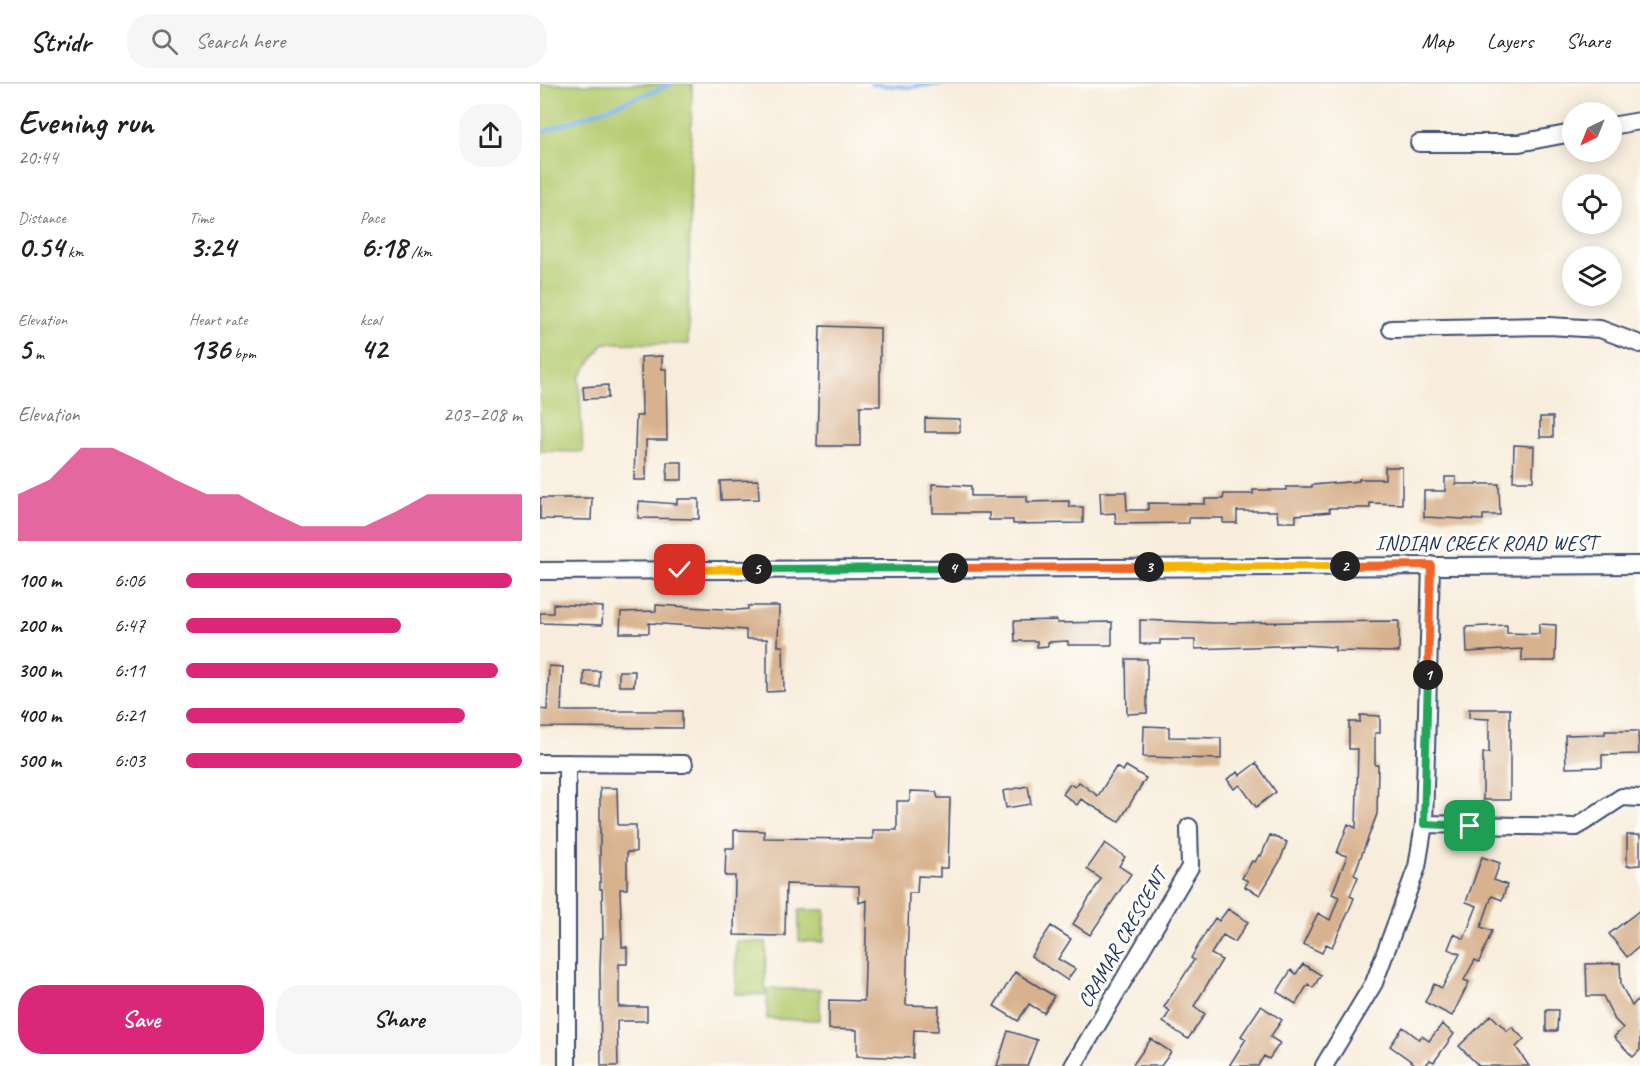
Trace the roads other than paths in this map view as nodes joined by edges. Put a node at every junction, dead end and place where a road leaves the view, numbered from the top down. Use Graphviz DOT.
graph roads {
  1 [pos="1640,120"];
  2 [pos="1622,124"];
  3 [pos="1562,135"];
  4 [pos="1419,143"];
  5 [pos="1391,329"];
  6 [pos="1640,344"];
  7 [pos="1431,565"];
  8 [pos="1640,565"];
  9 [pos="540,571"];
  10 [pos="540,763"];
  11 [pos="567,763"];
  12 [pos="684,764"];
  13 [pos="1640,798"];
  14 [pos="1424,824"];
  15 [pos="1189,827"];
  16 [pos="1327,1065"];
  17 [pos="567,1066"];
  18 [pos="1073,1066"];
  1 -- 2 [label="street"];
  3 -- 4 [label="street"];
  5 -- 6 [label="street"];
  7 -- 8 [label="street, INDIAN CREEK ROAD WEST"];
  7 -- 9 [label="street, INDIAN CREEK ROAD WEST"];
  7 -- 14 [label="street"];
  10 -- 11 [label="street"];
  11 -- 12 [label="street"];
  11 -- 17 [label="street"];
  13 -- 14 [label="street"];
  14 -- 16 [label="street"];
  15 -- 18 [label="street, CRAMAR CRESCENT"];
}
